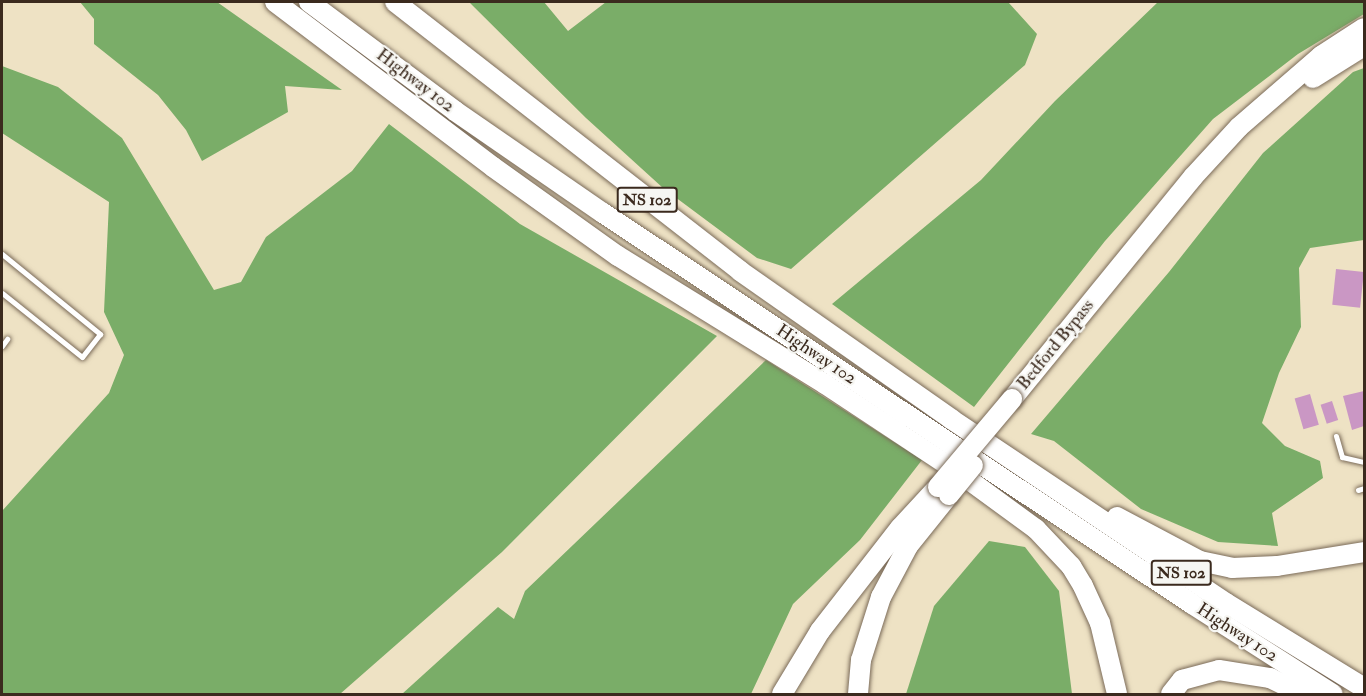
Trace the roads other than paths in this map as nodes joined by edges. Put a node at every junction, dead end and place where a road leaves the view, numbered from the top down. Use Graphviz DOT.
graph roads {
  1 [pos="275,2"];
  2 [pos="309,2"];
  3 [pos="395,2"];
  4 [pos="1365,28"];
  5 [pos="1365,46"];
  6 [pos="421,112"];
  7 [pos="2,254"];
  8 [pos="2,293"];
  9 [pos="7,339"];
  10 [pos="2,346"];
  11 [pos="839,370"];
  12 [pos="1017,402"];
  13 [pos="1336,436"];
  14 [pos="1001,453"];
  15 [pos="1365,462"];
  16 [pos="943,491"];
  17 [pos="1365,552"];
  18 [pos="1365,688"];
  19 [pos="782,694"];
  20 [pos="858,694"];
  21 [pos="1117,694"];
  22 [pos="1171,694"];
  23 [pos="1303,694"];
  24 [pos="1333,694"];
  1 -- 6 [label="highway"];
  2 -- 11 [label="highway, Highway 102 / NS 102"];
  3 -- 14 [label="highway, Highway 102 / NS 102"];
  4 -- 12 [label="highway, Bedford Bypass"];
  5 -- 12 [label="highway, Bedford Bypass"];
  6 -- 11 [label="highway"];
  6 -- 21 [label="highway"];
  7 -- 8 [label="lane"];
  9 -- 10 [label="lane"];
  11 -- 24 [label="highway, Highway 102 / NS 102"];
  12 -- 16 [label="highway, Bedford Bypass, bridge"];
  13 -- 15 [label="lane"];
  14 -- 17 [label="highway"];
  14 -- 18 [label="highway, Highway 102 / NS 102"];
  16 -- 19 [label="highway, Bedford Bypass"];
  16 -- 20 [label="highway, Bedford Bypass"];
  22 -- 23 [label="highway"];
}
